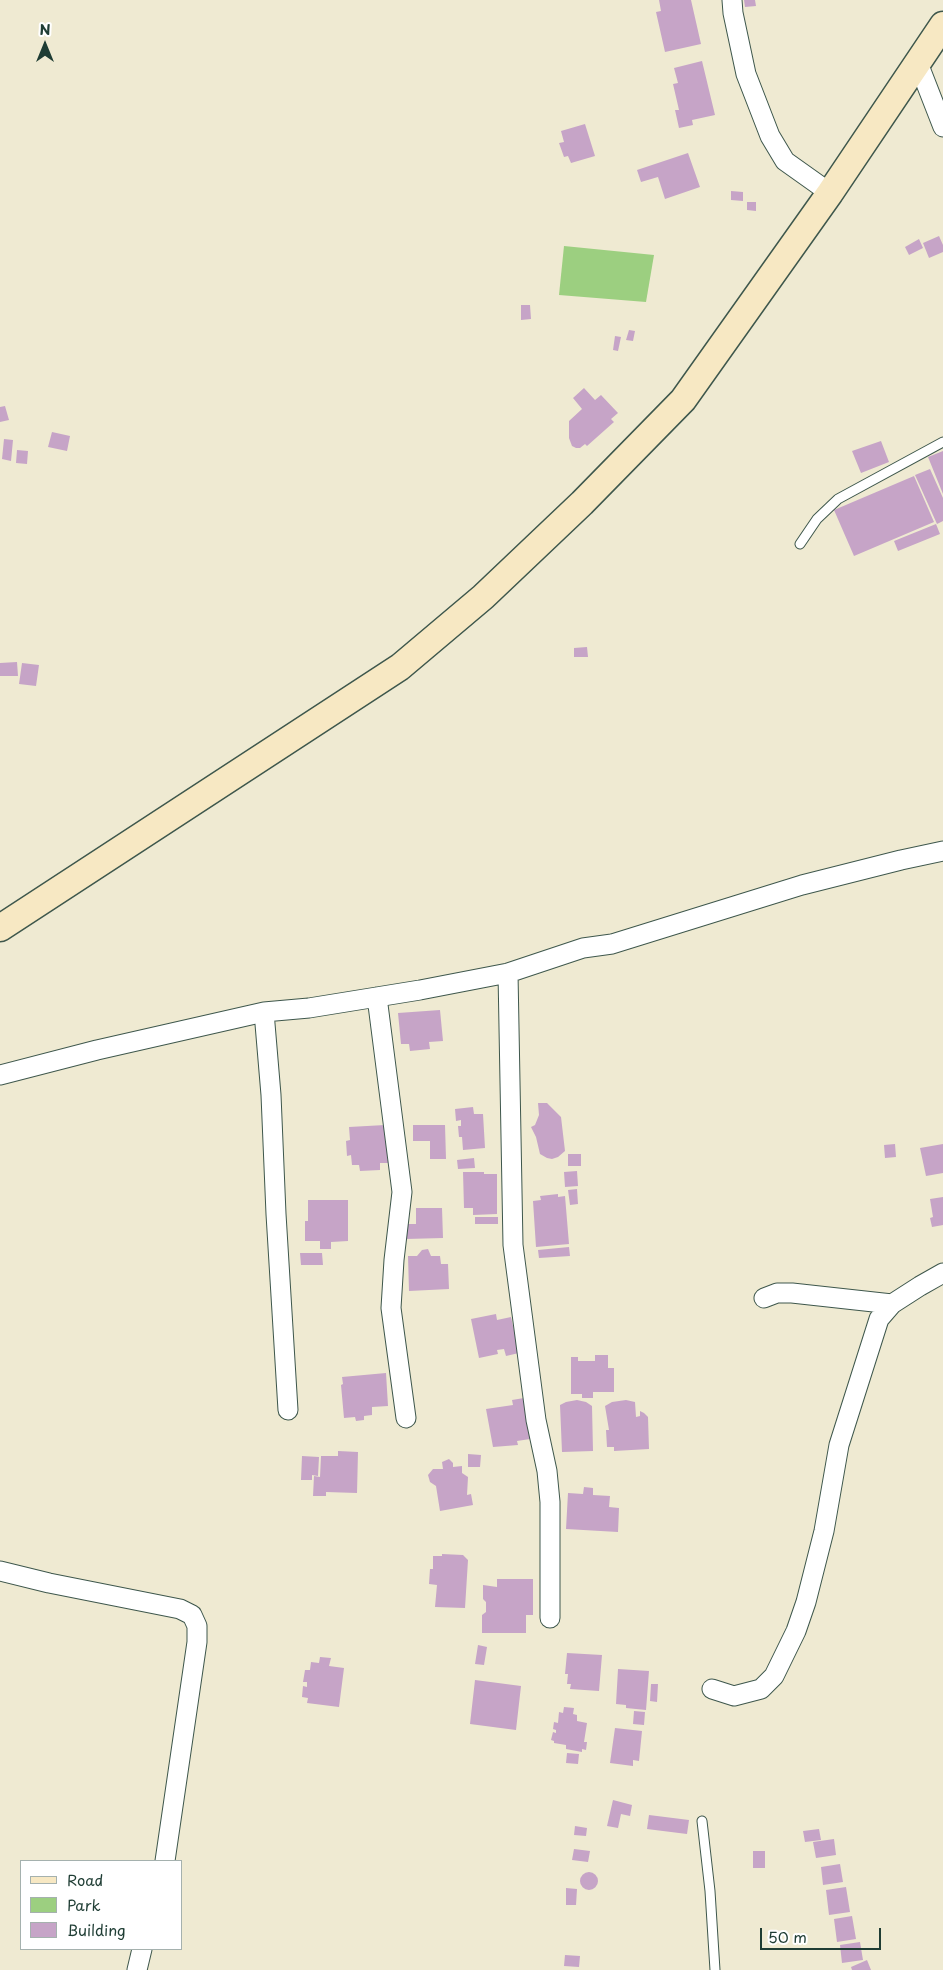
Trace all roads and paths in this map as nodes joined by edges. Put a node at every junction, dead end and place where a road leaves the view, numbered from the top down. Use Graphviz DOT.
graph roads {
  1 [pos="732,0"];
  2 [pos="943,25"];
  3 [pos="918,62"];
  4 [pos="943,127"];
  5 [pos="830,194"];
  6 [pos="943,442"];
  7 [pos="800,544"];
  8 [pos="943,851"];
  9 [pos="0,928"];
  10 [pos="508,973"];
  11 [pos="376,996"];
  12 [pos="264,1012"];
  13 [pos="0,1075"];
  14 [pos="943,1273"];
  15 [pos="764,1298"];
  16 [pos="892,1304"];
  17 [pos="288,1410"];
  18 [pos="406,1418"];
  19 [pos="0,1571"];
  20 [pos="550,1618"];
  21 [pos="712,1689"];
  22 [pos="702,1821"];
  23 [pos="165,1860"];
  24 [pos="142,1950"];
  25 [pos="137,1970"];
  26 [pos="715,1970"];
  1 -- 5 [label="street"];
  2 -- 3 [label="street"];
  3 -- 4 [label="street"];
  3 -- 5 [label="street"];
  5 -- 9 [label="street"];
  6 -- 7 [label="lane"];
  8 -- 10 [label="street"];
  10 -- 11 [label="street"];
  10 -- 20 [label="street"];
  11 -- 12 [label="street"];
  11 -- 18 [label="street"];
  12 -- 13 [label="street"];
  12 -- 17 [label="street"];
  14 -- 16 [label="street"];
  15 -- 16 [label="street"];
  16 -- 21 [label="street"];
  19 -- 23 [label="street"];
  22 -- 26 [label="lane"];
  24 -- 25 [label="street"];
}
